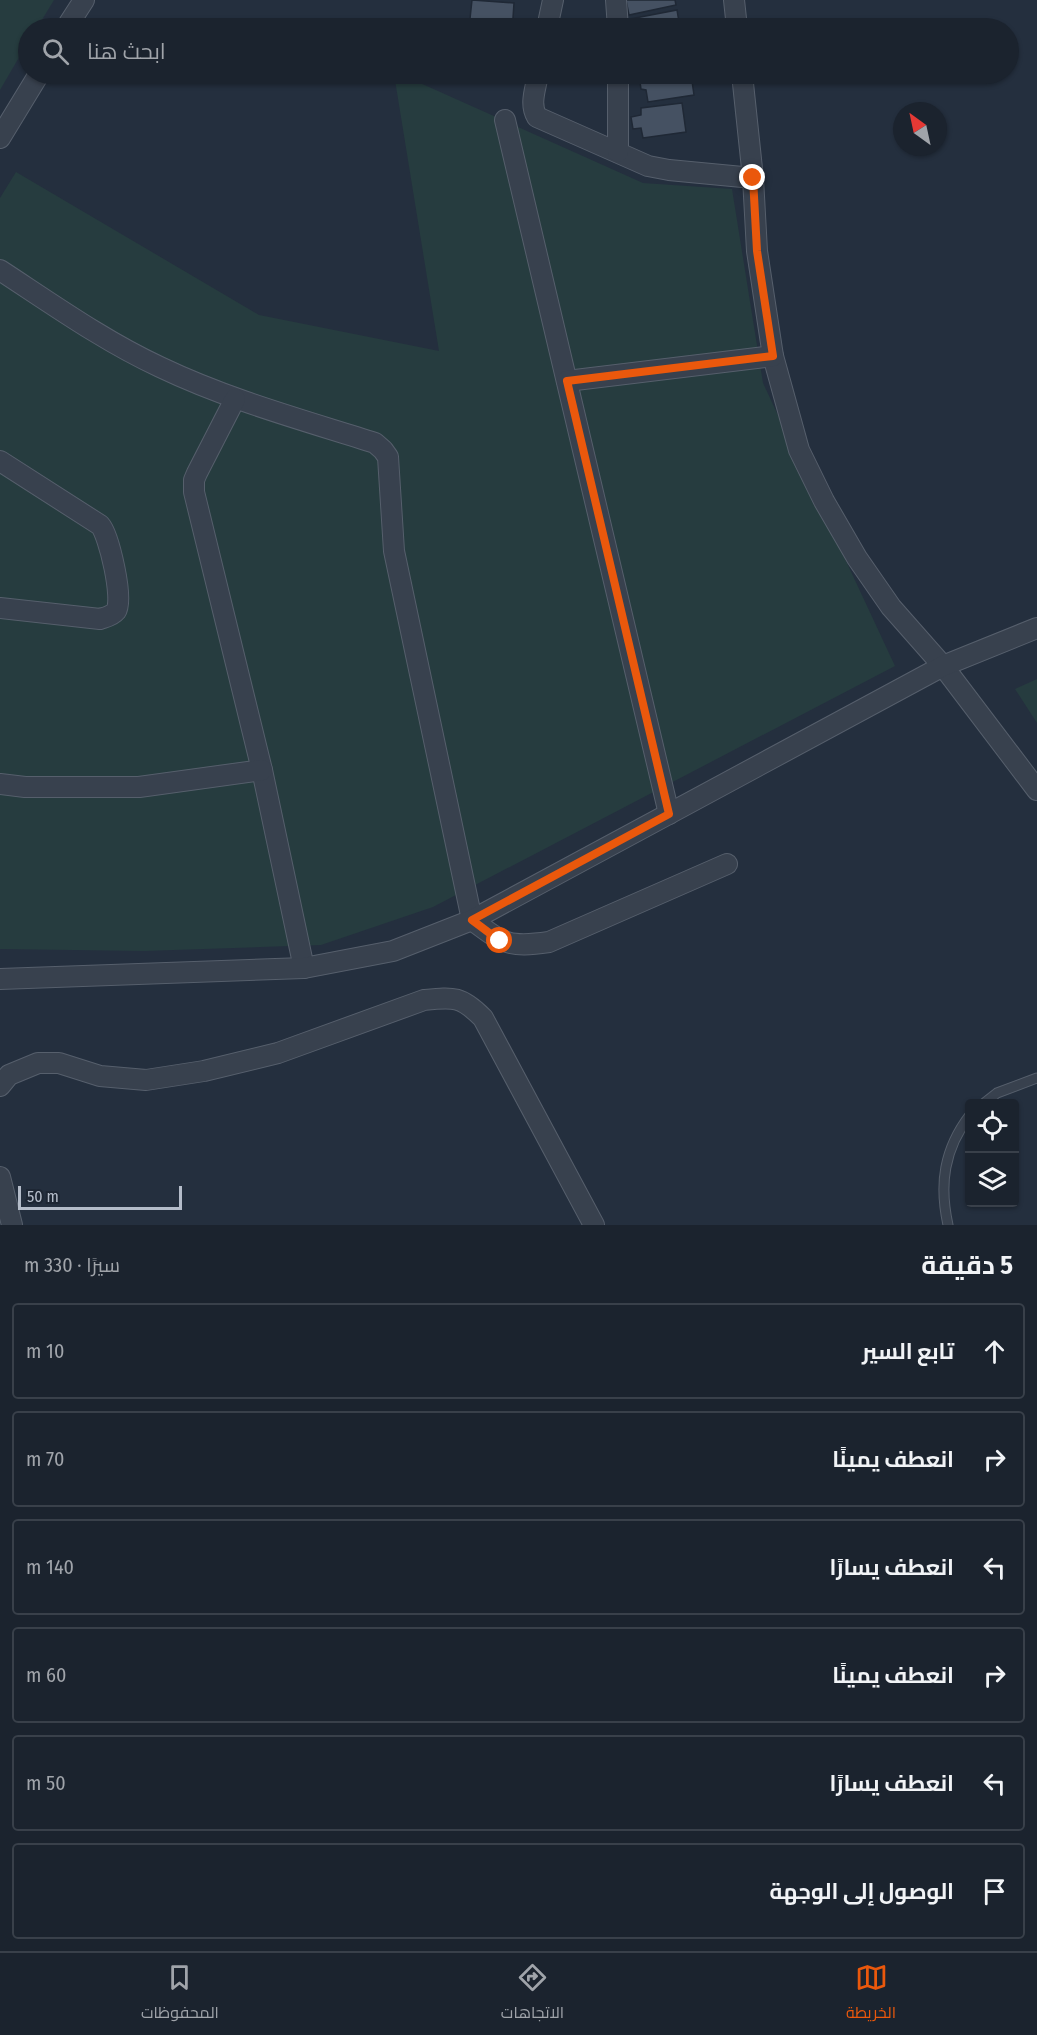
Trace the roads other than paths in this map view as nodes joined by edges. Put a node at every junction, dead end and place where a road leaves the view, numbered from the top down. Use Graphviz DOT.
graph roads {
  1 [pos="84,0"];
  2 [pos="553,0"];
  3 [pos="616,0"];
  4 [pos="734,0"];
  5 [pos="72,18"];
  6 [pos="549,18"];
  7 [pos="617,18"];
  8 [pos="736,18"];
  9 [pos="33,84"];
  10 [pos="536,84"];
  11 [pos="618,84"];
  12 [pos="743,84"];
  13 [pos="505,120"];
  14 [pos="0,138"];
  15 [pos="618,152"];
  16 [pos="753,178"];
  17 [pos="0,270"];
  18 [pos="773,356"];
  19 [pos="567,381"];
  20 [pos="235,399"];
  21 [pos="0,461"];
  22 [pos="0,608"];
  23 [pos="1037,628"];
  24 [pos="943,666"];
  25 [pos="262,770"];
  26 [pos="0,784"];
  27 [pos="1037,790"];
  28 [pos="669,814"];
  29 [pos="727,864"];
  30 [pos="472,920"];
  31 [pos="304,968"];
  32 [pos="0,979"];
  33 [pos="1037,1078"];
  34 [pos="0,1086"];
  35 [pos="989,1099"];
  36 [pos="965,1120"];
  37 [pos="0,1177"];
  38 [pos="12,1225"];
  39 [pos="594,1225"];
  40 [pos="948,1225"];
  1 -- 5 [label="street"];
  2 -- 6 [label="street"];
  3 -- 7 [label="street"];
  4 -- 8 [label="street"];
  9 -- 14 [label="street"];
  10 -- 15 [label="street"];
  11 -- 15 [label="street"];
  12 -- 16 [label="street"];
  13 -- 19 [label="street"];
  15 -- 16 [label="street"];
  16 -- 18 [label="street"];
  17 -- 20 [label="street"];
  18 -- 19 [label="street"];
  18 -- 24 [label="street"];
  19 -- 28 [label="street"];
  20 -- 25 [label="street"];
  20 -- 30 [label="street"];
  21 -- 22 [label="street"];
  23 -- 24 [label="street"];
  24 -- 27 [label="street"];
  24 -- 28 [label="street"];
  25 -- 26 [label="street"];
  25 -- 31 [label="street"];
  28 -- 30 [label="street"];
  29 -- 30 [label="street"];
  30 -- 31 [label="street"];
  31 -- 32 [label="street"];
  33 -- 35 [label="lane"];
  34 -- 39 [label="street"];
  36 -- 40 [label="lane"];
  37 -- 38 [label="street"];
}
